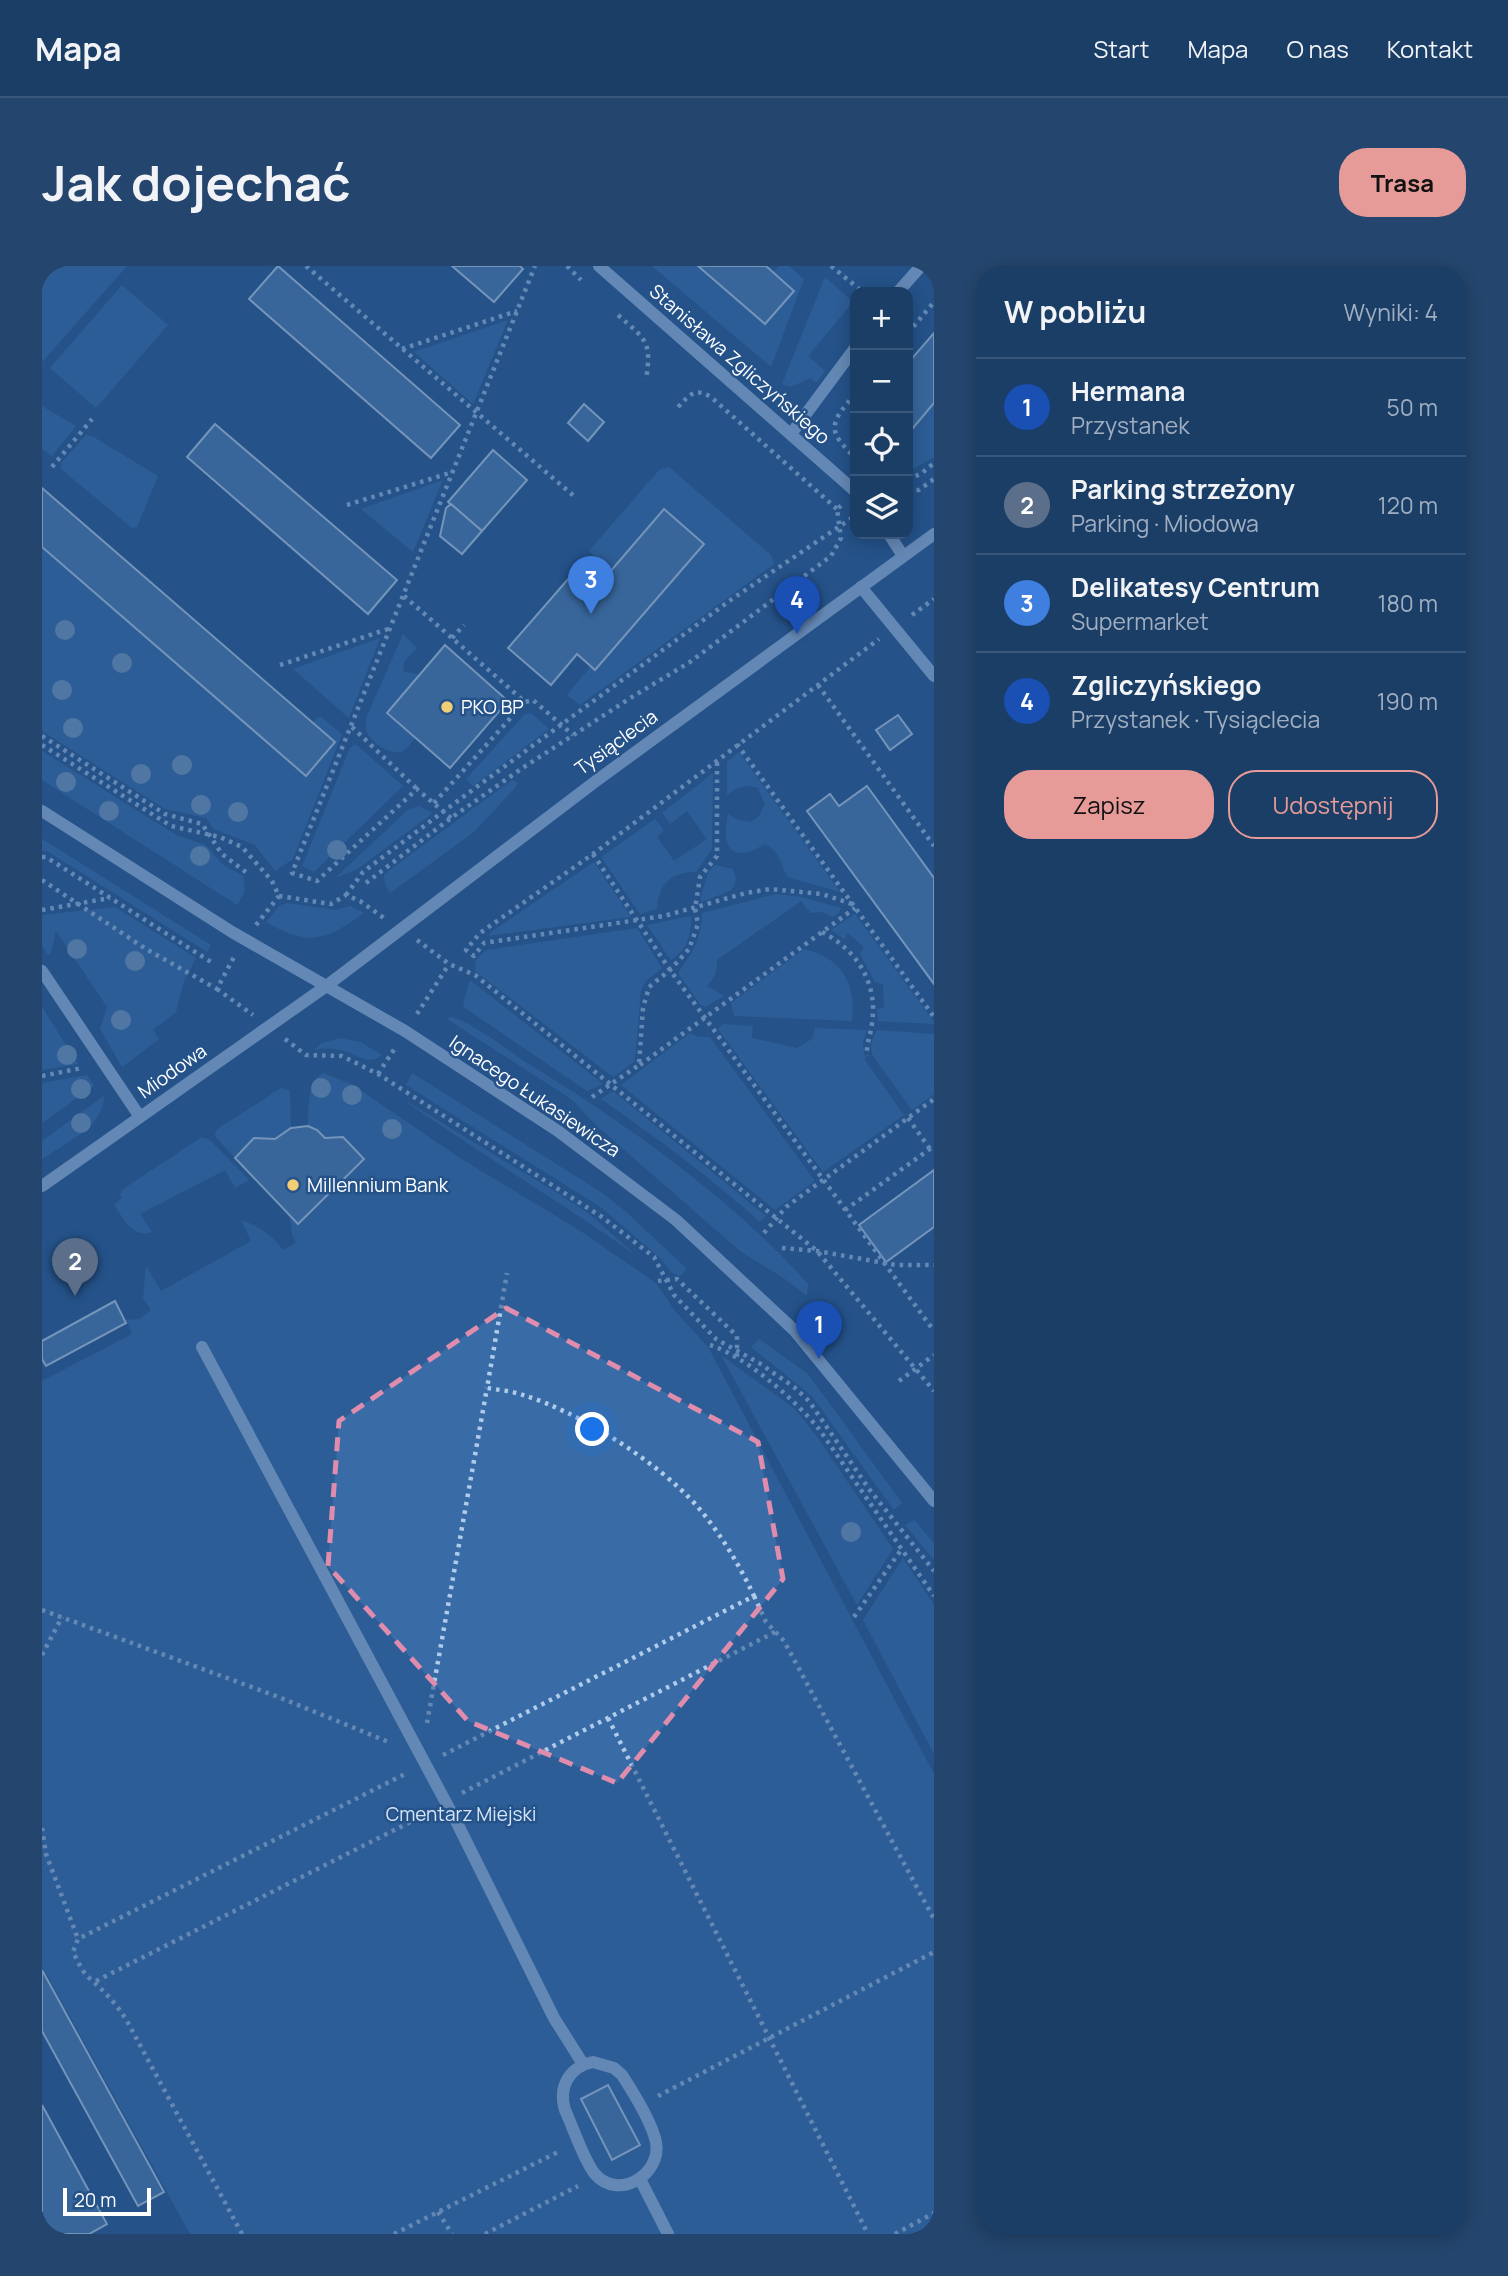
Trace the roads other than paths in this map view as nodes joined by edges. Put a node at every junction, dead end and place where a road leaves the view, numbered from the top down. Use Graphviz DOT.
graph roads {
  1 [pos="599,266"];
  2 [pos="920,266"];
  3 [pos="902,287"];
  4 [pos="854,350"];
  5 [pos="791,434"];
  6 [pos="850,487"];
  7 [pos="934,534"];
  8 [pos="891,539"];
  9 [pos="903,556"];
  10 [pos="861,587"];
  11 [pos="934,676"];
  12 [pos="42,811"];
  13 [pos="42,971"];
  14 [pos="325,986"];
  15 [pos="140,1117"];
  16 [pos="42,1186"];
  17 [pos="202,1347"];
  18 [pos="934,1501"];
  19 [pos="583,2064"];
  20 [pos="640,2179"];
  21 [pos="668,2234"];
  1 -- 5 [label="street, Stanisława Zgliczyńskiego"];
  2 -- 3 [label="street"];
  4 -- 5 [label="street"];
  5 -- 6 [label="street, Stanisława Zgliczyńskiego"];
  7 -- 9 [label="street, Tysiąclecia"];
  8 -- 9 [label="street"];
  9 -- 10 [label="street, Tysiąclecia"];
  10 -- 11 [label="street"];
  10 -- 14 [label="street, Tysiąclecia"];
  12 -- 14 [label="street, Ignacego Łukasiewicza"];
  13 -- 15 [label="street"];
  14 -- 15 [label="street, Miodowa"];
  14 -- 18 [label="street, Ignacego Łukasiewicza"];
  15 -- 16 [label="street, Miodowa"];
  17 -- 19 [label="street"];
  19 -- 20 [label="street"];
  19 -- 20 [label="street"];
  20 -- 21 [label="street"];
}
